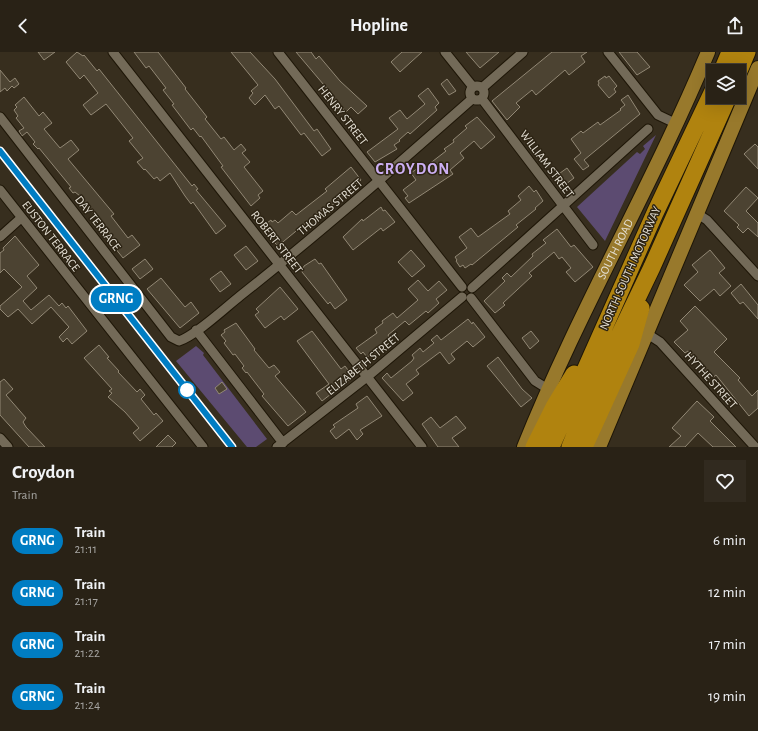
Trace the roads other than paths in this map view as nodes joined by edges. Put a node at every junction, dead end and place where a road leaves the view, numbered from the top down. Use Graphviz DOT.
graph roads {
  1 [pos="113,52"];
  2 [pos="278,52"];
  3 [pos="445,52"];
  4 [pos="523,52"];
  5 [pos="608,52"];
  6 [pos="708,52"];
  7 [pos="730,52"];
  8 [pos="747,52"];
  9 [pos="725,64"];
  10 [pos="742,64"];
  11 [pos="758,68"];
  12 [pos="477,88"];
  13 [pos="472,99"];
  14 [pos="482,99"];
  15 [pos="707,104"];
  16 [pos="725,104"];
  17 [pos="0,117"];
  18 [pos="677,124"];
  19 [pos="648,129"];
  20 [pos="379,180"];
  21 [pos="0,190"];
  22 [pos="563,206"];
  23 [pos="696,213"];
  24 [pos="21,218"];
  25 [pos="0,237"];
  26 [pos="593,245"];
  27 [pos="280,265"];
  28 [pos="652,267"];
  29 [pos="758,276"];
  30 [pos="467,287"];
  31 [pos="466,297"];
  32 [pos="605,323"];
  33 [pos="196,330"];
  34 [pos="646,333"];
  35 [pos="179,341"];
  36 [pos="367,377"];
  37 [pos="548,389"];
  38 [pos="0,438"];
  39 [pos="280,445"];
  40 [pos="8,447"];
  41 [pos="203,447"];
  42 [pos="422,447"];
  43 [pos="524,447"];
  44 [pos="534,447"];
  45 [pos="551,447"];
  46 [pos="570,447"];
  47 [pos="584,447"];
  48 [pos="599,447"];
  49 [pos="755,447"];
  1 -- 27 [label="street, ROBERT STREET"];
  2 -- 20 [label="street, HENRY STREET"];
  3 -- 12 [label="street"];
  4 -- 12 [label="street"];
  5 -- 18 [label="street"];
  6 -- 18 [label="main road, SOUTH ROAD"];
  7 -- 9 [label="highway"];
  8 -- 10 [label="highway"];
  11 -- 23 [label="main road"];
  12 -- 13 [label="street"];
  12 -- 14 [label="street"];
  13 -- 14 [label="street"];
  13 -- 20 [label="street, THOMAS STREET"];
  14 -- 22 [label="street, WILLIAM STREET"];
  15 -- 32 [label="highway, NORTH SOUTH MOTORWAY"];
  16 -- 28 [label="highway, NORTH SOUTH MOTORWAY"];
  17 -- 35 [label="street, DAY TERRACE"];
  18 -- 37 [label="main road, SOUTH ROAD"];
  19 -- 22 [label="street"];
  20 -- 27 [label="street, THOMAS STREET"];
  20 -- 30 [label="street, HENRY STREET"];
  21 -- 24 [label="street, EUSTON TERRACE"];
  22 -- 26 [label="street, WILLIAM STREET"];
  22 -- 30 [label="street"];
  23 -- 29 [label="street"];
  23 -- 34 [label="main road"];
  24 -- 25 [label="street"];
  24 -- 41 [label="street, EUSTON TERRACE"];
  27 -- 33 [label="street, THOMAS STREET"];
  27 -- 36 [label="street, ROBERT STREET"];
  28 -- 46 [label="highway, NORTH SOUTH MOTORWAY"];
  28 -- 47 [label="highway"];
  30 -- 31 [label="street"];
  31 -- 36 [label="street, ELIZABETH STREET"];
  31 -- 37 [label="street"];
  32 -- 44 [label="highway"];
  32 -- 45 [label="highway, NORTH SOUTH MOTORWAY"];
  33 -- 35 [label="street, THOMAS STREET"];
  33 -- 39 [label="street"];
  34 -- 48 [label="main road"];
  34 -- 49 [label="street, HYTHE STREET"];
  36 -- 39 [label="street, ELIZABETH STREET"];
  36 -- 42 [label="street, ROBERT STREET"];
  37 -- 43 [label="main road, SOUTH ROAD"];
  38 -- 40 [label="street"];
}
